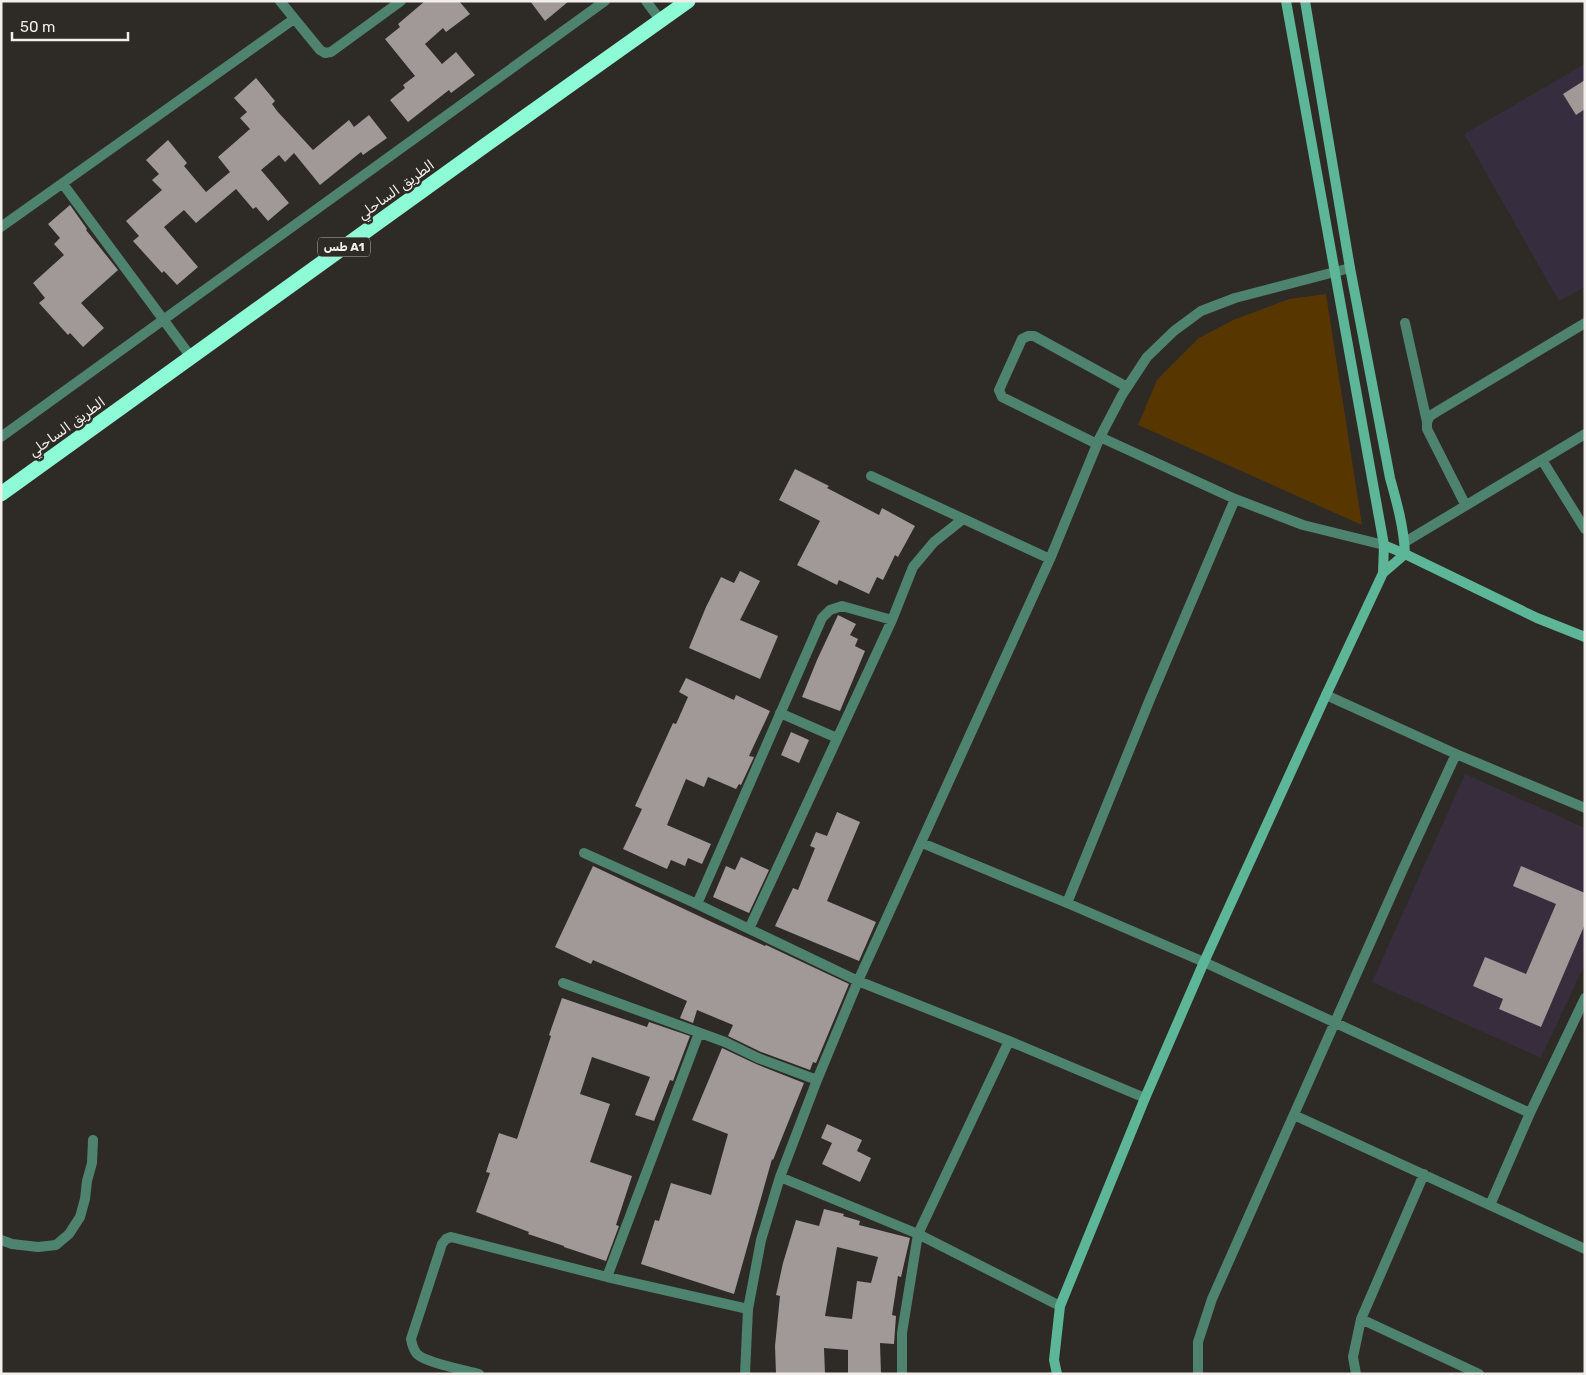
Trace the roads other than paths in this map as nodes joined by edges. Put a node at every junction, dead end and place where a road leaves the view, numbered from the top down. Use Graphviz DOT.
graph roads {
  1 [pos="280,1"];
  2 [pos="401,1"];
  3 [pos="605,1"];
  4 [pos="646,1"];
  5 [pos="688,1"];
  6 [pos="1286,1"];
  7 [pos="1305,1"];
  8 [pos="294,19"];
  9 [pos="661,21"];
  10 [pos="63,184"];
  11 [pos="1,227"];
  12 [pos="1350,268"];
  13 [pos="1336,272"];
  14 [pos="164,320"];
  15 [pos="1405,323"];
  16 [pos="1585,323"];
  17 [pos="191,357"];
  18 [pos="1127,386"];
  19 [pos="1427,422"];
  20 [pos="1585,434"];
  21 [pos="1,437"];
  22 [pos="1098,441"];
  23 [pos="1542,460"];
  24 [pos="871,476"];
  25 [pos="1,494"];
  26 [pos="1235,499"];
  27 [pos="1465,504"];
  28 [pos="963,519"];
  29 [pos="1585,529"];
  30 [pos="1404,542"];
  31 [pos="1384,545"];
  32 [pos="1405,554"];
  33 [pos="1050,560"];
  34 [pos="1383,573"];
  35 [pos="892,620"];
  36 [pos="1585,637"];
  37 [pos="1326,695"];
  38 [pos="780,713"];
  39 [pos="837,738"];
  40 [pos="1456,754"];
  41 [pos="1585,808"];
  42 [pos="922,843"];
  43 [pos="584,853"];
  44 [pos="1067,903"];
  45 [pos="697,904"];
  46 [pos="749,929"];
  47 [pos="1204,962"];
  48 [pos="858,981"];
  49 [pos="563,983"];
  50 [pos="1585,998"];
  51 [pos="1336,1022"];
  52 [pos="699,1033"];
  53 [pos="1008,1041"];
  54 [pos="817,1080"];
  55 [pos="1145,1098"];
  56 [pos="1530,1112"];
  57 [pos="1294,1115"];
  58 [pos="93,1140"];
  59 [pos="1424,1174"];
  60 [pos="780,1176"];
  61 [pos="1490,1205"];
  62 [pos="918,1234"];
  63 [pos="1,1240"];
  64 [pos="1585,1249"];
  65 [pos="607,1277"];
  66 [pos="1060,1306"];
  67 [pos="748,1309"];
  68 [pos="1361,1319"];
  69 [pos="442,1369"];
  70 [pos="479,1374"];
  71 [pos="744,1374"];
  72 [pos="902,1374"];
  73 [pos="1057,1374"];
  74 [pos="1198,1374"];
  75 [pos="1356,1374"];
  76 [pos="1478,1374"];
  1 -- 8 [label="street"];
  2 -- 8 [label="street"];
  3 -- 14 [label="street"];
  4 -- 9 [label="street"];
  5 -- 9 [label="highway, الطريق الساحلي / طس A1"];
  6 -- 13 [label="main road"];
  7 -- 12 [label="main road"];
  8 -- 10 [label="street"];
  9 -- 17 [label="highway, الطريق الساحلي / طس A1"];
  10 -- 11 [label="street"];
  10 -- 14 [label="street"];
  12 -- 13 [label="street"];
  12 -- 30 [label="main road"];
  13 -- 18 [label="street"];
  13 -- 31 [label="main road"];
  14 -- 17 [label="street"];
  14 -- 21 [label="street"];
  15 -- 19 [label="street"];
  16 -- 19 [label="street"];
  17 -- 25 [label="highway, الطريق الساحلي / طس A1"];
  18 -- 22 [label="street"];
  18 -- 22 [label="street"];
  19 -- 27 [label="street"];
  20 -- 23 [label="street"];
  22 -- 26 [label="street"];
  22 -- 33 [label="street"];
  23 -- 27 [label="street"];
  23 -- 29 [label="street"];
  24 -- 28 [label="street"];
  26 -- 31 [label="street"];
  26 -- 44 [label="street"];
  27 -- 30 [label="street"];
  28 -- 33 [label="street"];
  28 -- 35 [label="street"];
  30 -- 32 [label="main road"];
  31 -- 32 [label="main road"];
  31 -- 34 [label="main road"];
  32 -- 34 [label="main road"];
  32 -- 36 [label="main road"];
  33 -- 42 [label="street"];
  34 -- 37 [label="main road"];
  35 -- 38 [label="street"];
  35 -- 39 [label="street"];
  37 -- 40 [label="street"];
  37 -- 47 [label="main road"];
  38 -- 39 [label="street"];
  38 -- 45 [label="street"];
  39 -- 46 [label="street"];
  40 -- 41 [label="street"];
  40 -- 51 [label="street"];
  42 -- 44 [label="street"];
  42 -- 48 [label="street"];
  43 -- 45 [label="street"];
  44 -- 47 [label="street"];
  45 -- 46 [label="street"];
  46 -- 48 [label="street"];
  47 -- 51 [label="street"];
  47 -- 55 [label="main road"];
  48 -- 53 [label="street"];
  48 -- 54 [label="street"];
  49 -- 52 [label="street"];
  50 -- 56 [label="street"];
  51 -- 56 [label="street"];
  51 -- 57 [label="street"];
  52 -- 54 [label="street"];
  52 -- 65 [label="street"];
  53 -- 55 [label="street"];
  53 -- 62 [label="street"];
  54 -- 60 [label="street"];
  55 -- 66 [label="main road"];
  56 -- 61 [label="street"];
  57 -- 59 [label="street"];
  57 -- 74 [label="street"];
  58 -- 63 [label="street"];
  59 -- 61 [label="street"];
  59 -- 68 [label="street"];
  60 -- 62 [label="street"];
  60 -- 67 [label="street"];
  61 -- 64 [label="street"];
  62 -- 66 [label="street"];
  62 -- 72 [label="street"];
  65 -- 67 [label="street"];
  65 -- 69 [label="street"];
  66 -- 73 [label="main road"];
  67 -- 71 [label="street"];
  68 -- 75 [label="street"];
  68 -- 76 [label="street"];
  69 -- 70 [label="street"];
}
